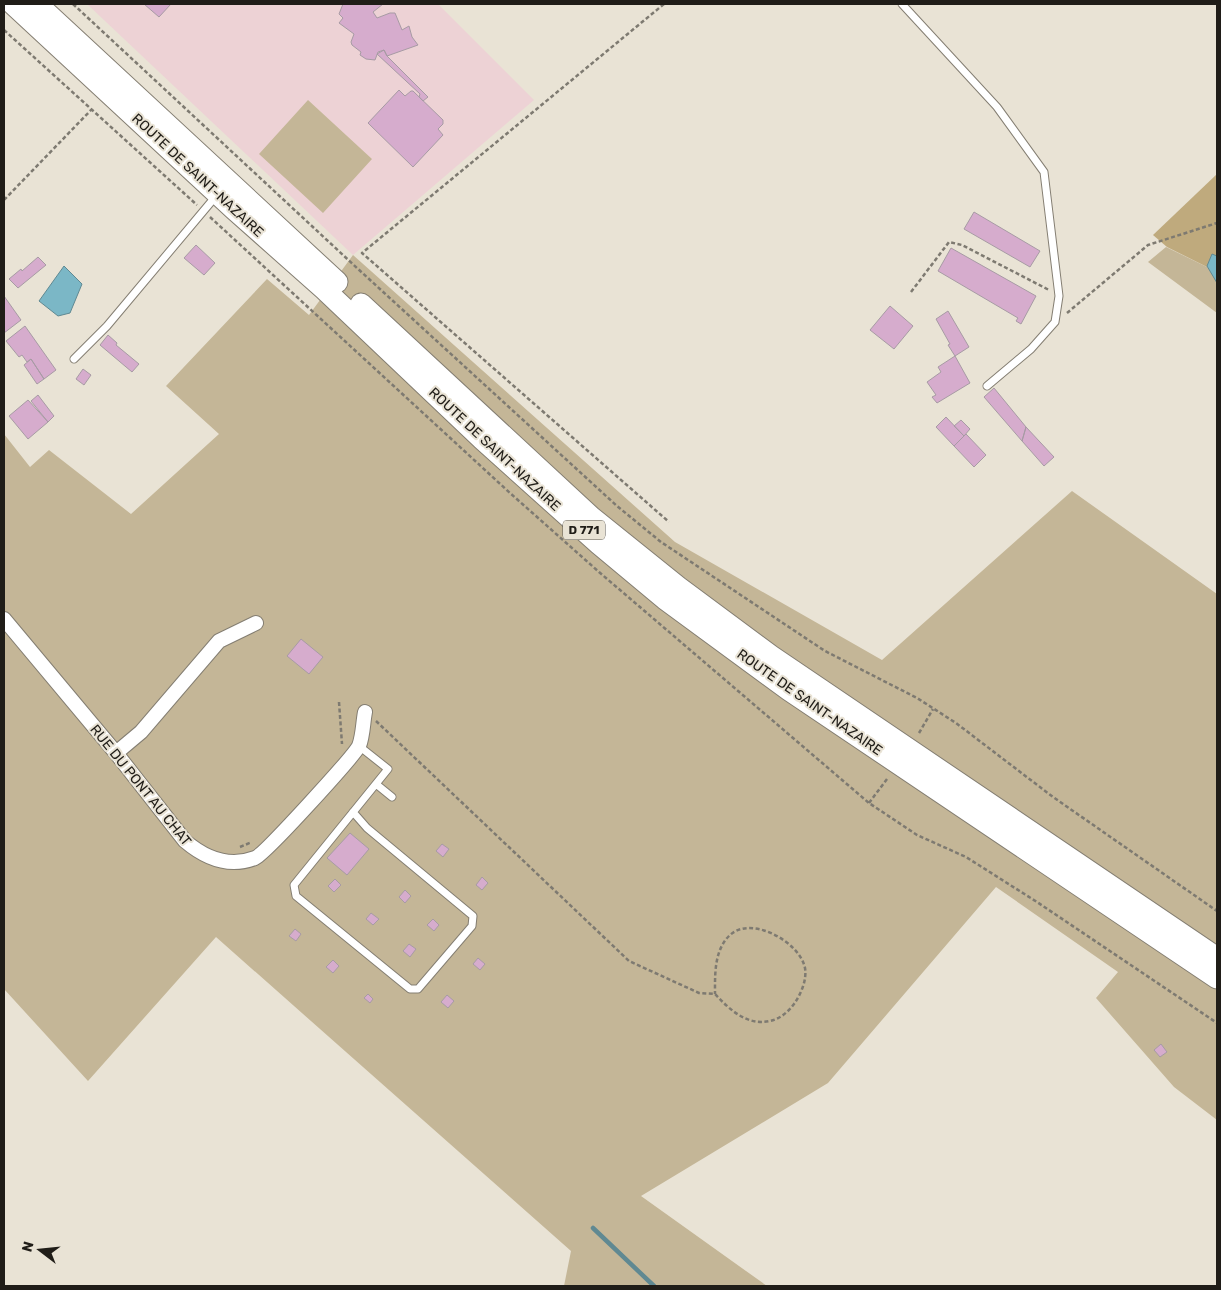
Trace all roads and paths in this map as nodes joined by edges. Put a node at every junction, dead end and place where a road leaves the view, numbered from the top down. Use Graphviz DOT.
graph roads {
  1 [pos="13,4"];
  2 [pos="37,4"];
  3 [pos="73,4"];
  4 [pos="664,4"];
  5 [pos="902,4"];
  6 [pos="92,109"];
  7 [pos="218,194"];
  8 [pos="4,200"];
  9 [pos="1217,223"];
  10 [pos="911,292"];
  11 [pos="1059,296"];
  12 [pos="1055,322"];
  13 [pos="74,360"];
  14 [pos="987,386"];
  15 [pos="669,522"];
  16 [pos="4,619"];
  17 [pos="256,623"];
  18 [pos="339,702"];
  19 [pos="934,709"];
  20 [pos="366,712"];
  21 [pos="919,733"];
  22 [pos="358,746"];
  23 [pos="343,747"];
  24 [pos="116,753"];
  25 [pos="887,779"];
  26 [pos="376,784"];
  27 [pos="392,797"];
  28 [pos="869,803"];
  29 [pos="353,812"];
  30 [pos="255,841"];
  31 [pos="237,848"];
  32 [pos="1217,911"];
  33 [pos="1217,958"];
  34 [pos="1217,978"];
  35 [pos="715,994"];
  1 -- 7 [label="main road, ROUTE DE SAINT-NAZAIRE / D 771"];
  2 -- 33 [label="main road, ROUTE DE SAINT-NAZAIRE"];
  3 -- 19 [label="path"];
  4 -- 15 [label="path"];
  5 -- 11 [label="lane"];
  6 -- 8 [label="path"];
  7 -- 13 [label="lane"];
  7 -- 34 [label="main road, ROUTE DE SAINT-NAZAIRE / D 771"];
  9 -- 12 [label="path"];
  10 -- 11 [label="path"];
  11 -- 12 [label="lane"];
  12 -- 14 [label="lane"];
  16 -- 24 [label="street, RUE DU PONT AU CHAT"];
  17 -- 24 [label="street"];
  18 -- 23 [label="path"];
  19 -- 21 [label="path"];
  19 -- 32 [label="path"];
  20 -- 22 [label="street, RUE DU PONT AU CHAT"];
  20 -- 35 [label="path"];
  22 -- 24 [label="street, RUE DU PONT AU CHAT"];
  22 -- 26 [label="lane"];
  25 -- 28 [label="path"];
  26 -- 27 [label="lane"];
  26 -- 29 [label="lane"];
  29 -- 29 [label="lane"];
  30 -- 31 [label="path"];
  35 -- 35 [label="path"];
}
